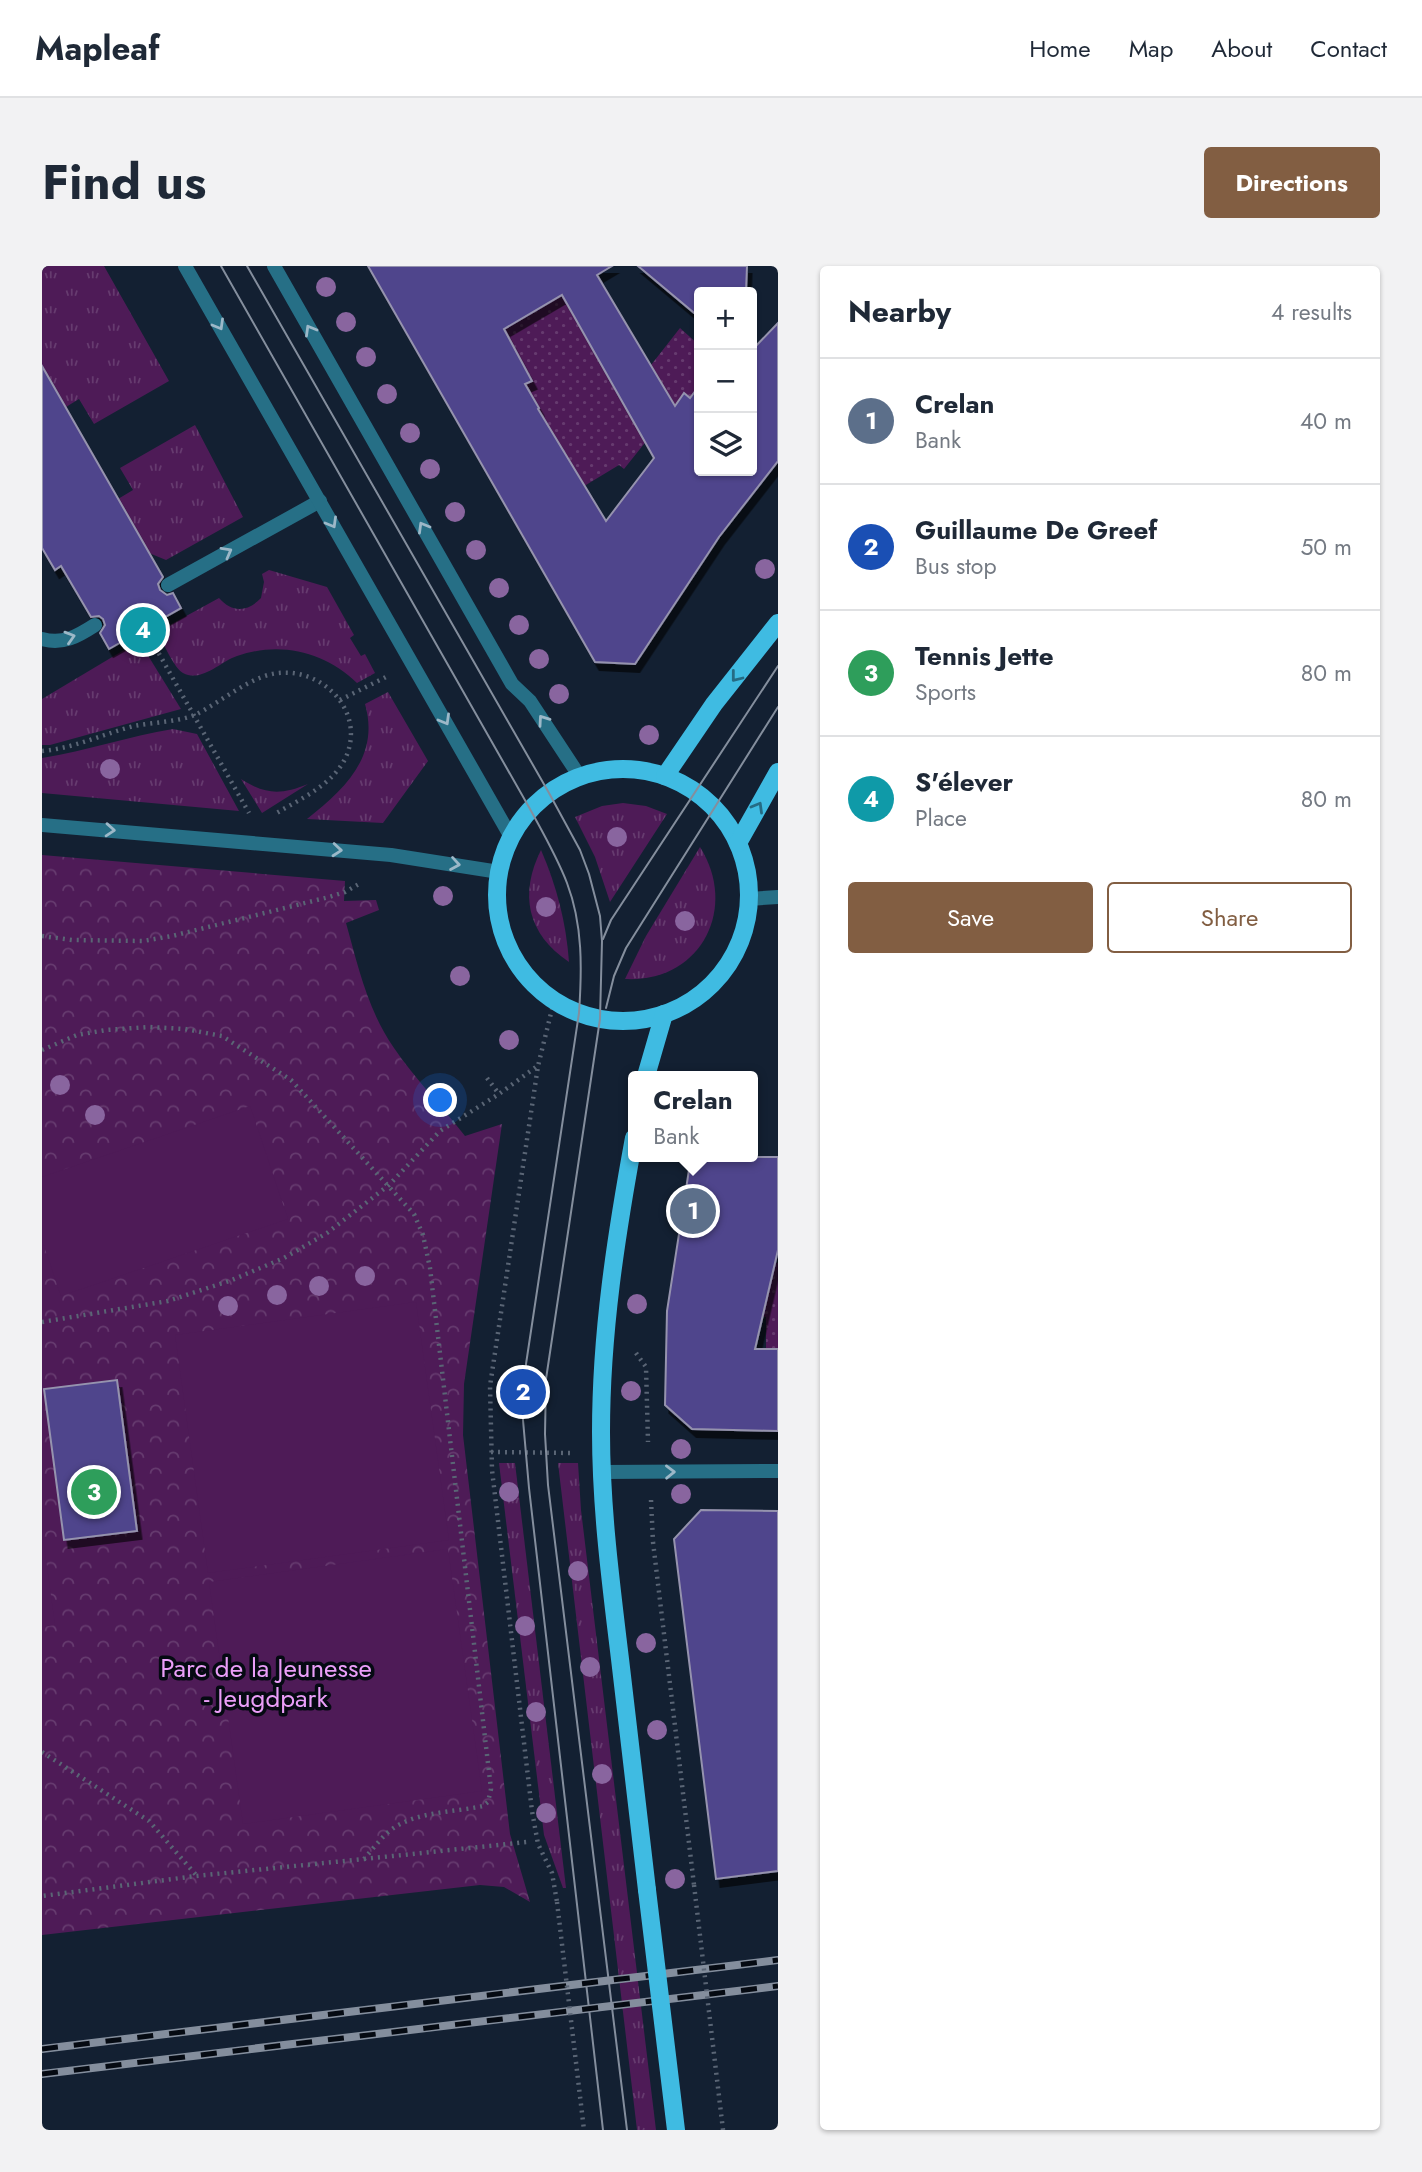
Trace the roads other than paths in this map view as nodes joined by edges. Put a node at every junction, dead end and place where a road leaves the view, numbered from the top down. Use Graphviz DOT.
graph roads {
  1 [pos="186,266"];
  2 [pos="274,266"];
  3 [pos="320,501"];
  4 [pos="168,585"];
  5 [pos="778,623"];
  6 [pos="95,625"];
  7 [pos="42,639"];
  8 [pos="778,772"];
  9 [pos="665,776"];
  10 [pos="580,777"];
  11 [pos="42,825"];
  12 [pos="511,837"];
  13 [pos="738,842"];
  14 [pos="499,872"];
  15 [pos="778,897"];
  16 [pos="749,900"];
  17 [pos="664,1014"];
  18 [pos="647,1071"];
  19 [pos="630,1162"];
  20 [pos="778,1471"];
  21 [pos="601,1472"];
  22 [pos="676,2130"];
  1 -- 3 [label="street, one-way"];
  10 -- 2 [label="street, one-way"];
  4 -- 3 [label="street, one-way"];
  3 -- 12 [label="street, one-way"];
  5 -- 9 [label="main road, one-way"];
  7 -- 6 [label="street, one-way"];
  13 -- 8 [label="main road, one-way"];
  9 -- 10 [label="main road"];
  9 -- 13 [label="main road"];
  10 -- 12 [label="main road"];
  11 -- 14 [label="street, one-way"];
  12 -- 14 [label="main road"];
  13 -- 16 [label="main road"];
  14 -- 17 [label="main road"];
  15 -- 16 [label="street"];
  16 -- 17 [label="main road"];
  17 -- 18 [label="main road"];
  19 -- 21 [label="main road"];
  21 -- 20 [label="street, one-way"];
  21 -- 22 [label="main road, bridge"];
}
